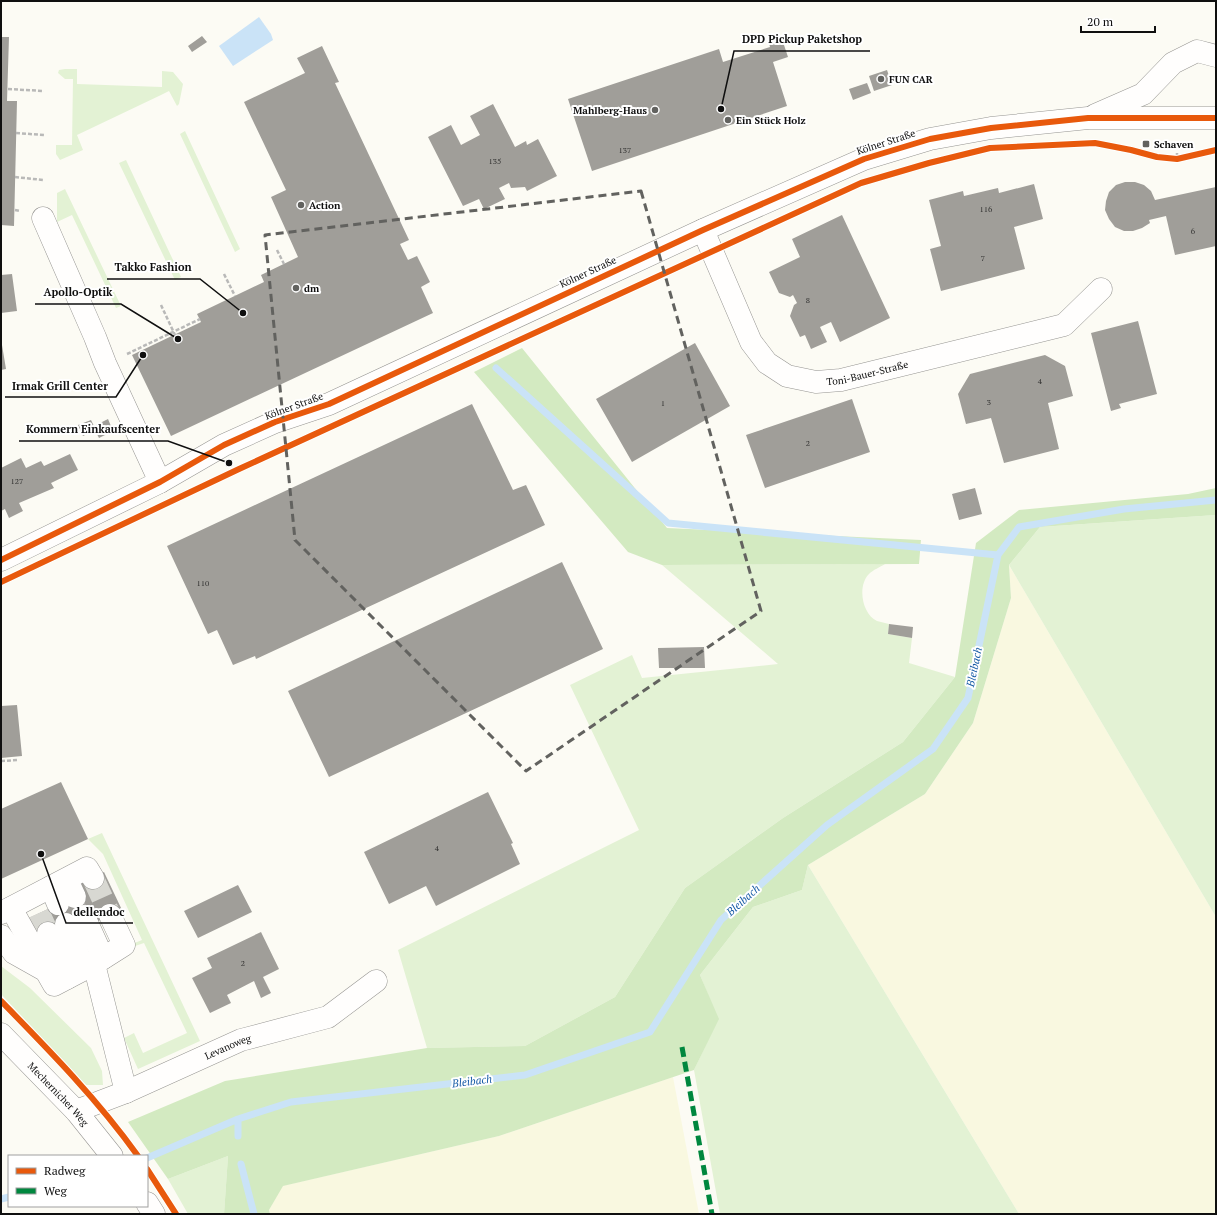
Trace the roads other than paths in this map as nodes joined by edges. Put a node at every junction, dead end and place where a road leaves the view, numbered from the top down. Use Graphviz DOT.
graph roads {
  1 [pos="1216,56"];
  2 [pos="1088,118"];
  3 [pos="1216,118"];
  4 [pos="43,218"];
  5 [pos="703,230"];
  6 [pos="1101,288"];
  7 [pos="160,482"];
  8 [pos="1,560"];
  9 [pos="93,878"];
  10 [pos="58,906"];
  11 [pos="6,911"];
  12 [pos="110,916"];
  13 [pos="1,936"];
  14 [pos="87,967"];
  15 [pos="46,971"];
  16 [pos="376,981"];
  17 [pos="1,1034"];
  18 [pos="126,1092"];
  19 [pos="76,1111"];
  20 [pos="106,1149"];
  21 [pos="148,1205"];
  22 [pos="154,1214"];
  1 -- 2 [label="street, Kölner Straße"];
  2 -- 3 [label="street, Kölner Straße"];
  2 -- 5 [label="street, Kölner Straße"];
  4 -- 7 [label="street"];
  5 -- 6 [label="street, Toni-Bauer-Straße"];
  5 -- 7 [label="street, Kölner Straße"];
  7 -- 8 [label="street, Kölner Straße"];
  9 -- 10 [label="street"];
  10 -- 11 [label="street"];
  10 -- 14 [label="street"];
  10 -- 14 [label="street"];
  11 -- 15 [label="street"];
  12 -- 14 [label="street"];
  13 -- 15 [label="street"];
  14 -- 15 [label="street"];
  14 -- 18 [label="street"];
  16 -- 18 [label="street, Levanoweg"];
  17 -- 19 [label="street, Mechernicher Weg"];
  18 -- 19 [label="street, Levanoweg"];
  19 -- 20 [label="street, Mechernicher Weg"];
  21 -- 22 [label="street"];
}
